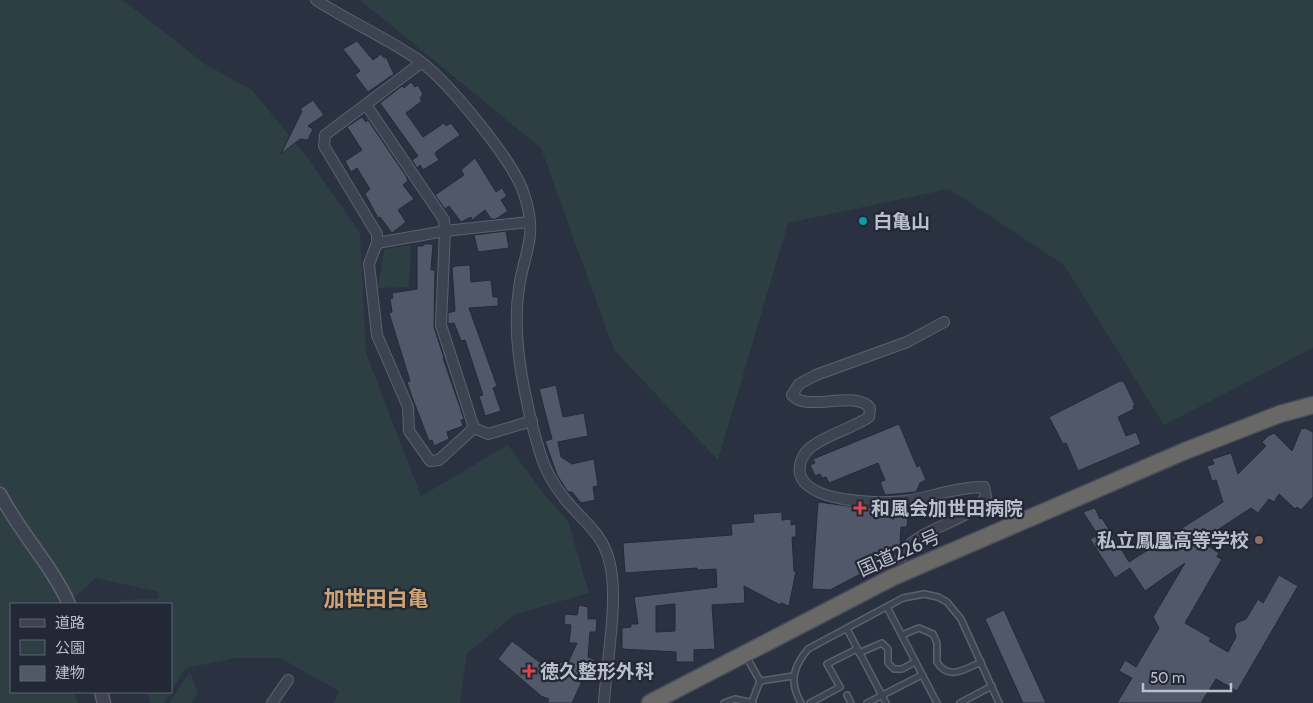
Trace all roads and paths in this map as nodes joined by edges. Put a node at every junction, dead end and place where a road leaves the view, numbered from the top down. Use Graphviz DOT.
graph roads {
  1 [pos="316,0"];
  2 [pos="422,62"];
  3 [pos="367,106"];
  4 [pos="529,222"];
  5 [pos="445,231"];
  6 [pos="378,243"];
  7 [pos="944,322"];
  8 [pos="1313,405"];
  9 [pos="532,421"];
  10 [pos="474,428"];
  11 [pos="0,494"];
  12 [pos="893,577"];
  13 [pos="68,603"];
  14 [pos="887,607"];
  15 [pos="846,629"];
  16 [pos="902,635"];
  17 [pos="858,651"];
  18 [pos="745,653"];
  19 [pos="915,662"];
  20 [pos="980,662"];
  21 [pos="922,675"];
  22 [pos="793,676"];
  23 [pos="288,680"];
  24 [pos="760,681"];
  25 [pos="992,686"];
  26 [pos="847,695"];
  27 [pos="882,696"];
  28 [pos="272,703"];
  29 [pos="604,703"];
  30 [pos="650,703"];
  31 [pos="724,703"];
  32 [pos="753,703"];
  33 [pos="801,703"];
  34 [pos="810,703"];
  35 [pos="851,703"];
  36 [pos="868,703"];
  37 [pos="886,703"];
  38 [pos="937,703"];
  39 [pos="960,703"];
  40 [pos="999,703"];
  1 -- 2 [label="street"];
  2 -- 3 [label="street"];
  2 -- 4 [label="street"];
  3 -- 5 [label="street"];
  3 -- 6 [label="street"];
  4 -- 5 [label="street"];
  4 -- 9 [label="street"];
  5 -- 6 [label="street"];
  5 -- 10 [label="street"];
  6 -- 10 [label="street"];
  7 -- 12 [label="street"];
  8 -- 12 [label="highway, 国道226号"];
  9 -- 10 [label="street"];
  9 -- 29 [label="street"];
  11 -- 13 [label="street"];
  12 -- 18 [label="highway, 国道226号"];
  14 -- 15 [label="lane"];
  14 -- 16 [label="lane"];
  14 -- 20 [label="lane"];
  15 -- 17 [label="lane"];
  15 -- 22 [label="lane"];
  16 -- 19 [label="lane"];
  16 -- 20 [label="lane"];
  17 -- 19 [label="lane"];
  17 -- 27 [label="lane"];
  17 -- 34 [label="lane"];
  18 -- 24 [label="lane"];
  18 -- 30 [label="highway, 国道226号"];
  19 -- 21 [label="lane"];
  20 -- 25 [label="lane"];
  21 -- 27 [label="lane"];
  21 -- 38 [label="lane"];
  22 -- 24 [label="lane"];
  22 -- 33 [label="lane"];
  23 -- 28 [label="street"];
  24 -- 32 [label="lane"];
  25 -- 39 [label="lane"];
  25 -- 40 [label="lane"];
  26 -- 35 [label="lane"];
  27 -- 36 [label="lane"];
  27 -- 37 [label="lane"];
  31 -- 32 [label="lane"];
}
